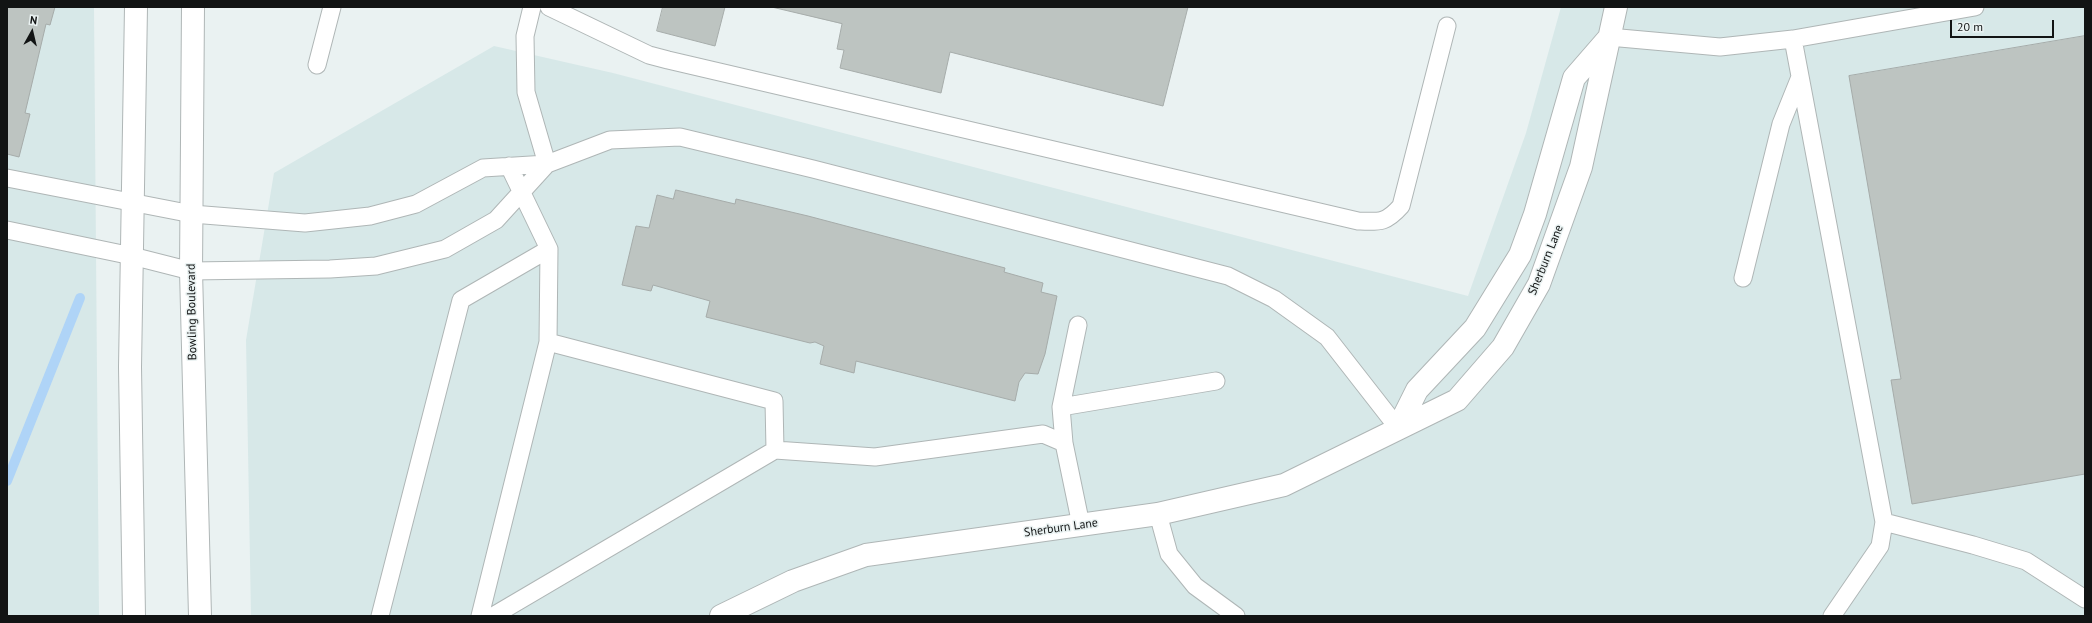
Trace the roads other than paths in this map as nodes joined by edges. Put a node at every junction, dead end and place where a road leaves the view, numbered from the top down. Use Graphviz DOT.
graph roads {
  1 [pos="136,7"];
  2 [pos="192,7"];
  3 [pos="332,7"];
  4 [pos="532,7"];
  5 [pos="550,7"];
  6 [pos="1616,7"];
  7 [pos="1975,7"];
  8 [pos="1447,26"];
  9 [pos="1609,37"];
  10 [pos="1793,39"];
  11 [pos="317,65"];
  12 [pos="1800,78"];
  13 [pos="547,164"];
  14 [pos="509,166"];
  15 [pos="7,178"];
  16 [pos="522,192"];
  17 [pos="133,202"];
  18 [pos="192,214"];
  19 [pos="7,230"];
  20 [pos="549,249"];
  21 [pos="132,256"];
  22 [pos="191,270"];
  23 [pos="1743,278"];
  24 [pos="1078,325"];
  25 [pos="548,342"];
  26 [pos="1216,381"];
  27 [pos="1061,407"];
  28 [pos="1398,428"];
  29 [pos="1064,443"];
  30 [pos="775,450"];
  31 [pos="1158,514"];
  32 [pos="1884,522"];
  33 [pos="1081,525"];
  34 [pos="2085,599"];
  35 [pos="134,616"];
  36 [pos="200,616"];
  37 [pos="380,616"];
  38 [pos="480,616"];
  39 [pos="493,616"];
  40 [pos="721,616"];
  41 [pos="1236,616"];
  42 [pos="1832,616"];
  1 -- 17 [label="street"];
  2 -- 18 [label="street, Bowling Boulevard"];
  3 -- 11 [label="lane"];
  4 -- 13 [label="lane"];
  5 -- 8 [label="lane"];
  6 -- 9 [label="street, Sherburn Lane"];
  7 -- 10 [label="lane"];
  9 -- 10 [label="lane"];
  9 -- 28 [label="street, Sherburn Lane"];
  9 -- 28 [label="street, Sherburn Lane"];
  10 -- 12 [label="lane"];
  12 -- 23 [label="lane"];
  12 -- 32 [label="lane"];
  13 -- 14 [label="lane"];
  13 -- 16 [label="lane"];
  13 -- 28 [label="lane"];
  14 -- 16 [label="lane"];
  14 -- 18 [label="lane"];
  15 -- 17 [label="lane"];
  16 -- 20 [label="lane"];
  16 -- 22 [label="lane"];
  17 -- 18 [label="lane"];
  17 -- 21 [label="street"];
  18 -- 22 [label="street, Bowling Boulevard"];
  19 -- 21 [label="lane"];
  20 -- 25 [label="lane"];
  20 -- 37 [label="lane"];
  21 -- 22 [label="lane"];
  21 -- 35 [label="street"];
  22 -- 36 [label="street, Bowling Boulevard"];
  24 -- 27 [label="lane"];
  25 -- 30 [label="lane"];
  25 -- 38 [label="lane"];
  26 -- 27 [label="lane"];
  27 -- 29 [label="lane"];
  28 -- 31 [label="street, Sherburn Lane"];
  29 -- 30 [label="lane"];
  29 -- 33 [label="lane"];
  30 -- 39 [label="lane"];
  31 -- 33 [label="street, Sherburn Lane"];
  31 -- 41 [label="lane"];
  32 -- 34 [label="lane"];
  32 -- 42 [label="lane"];
  33 -- 40 [label="street, Sherburn Lane"];
}
